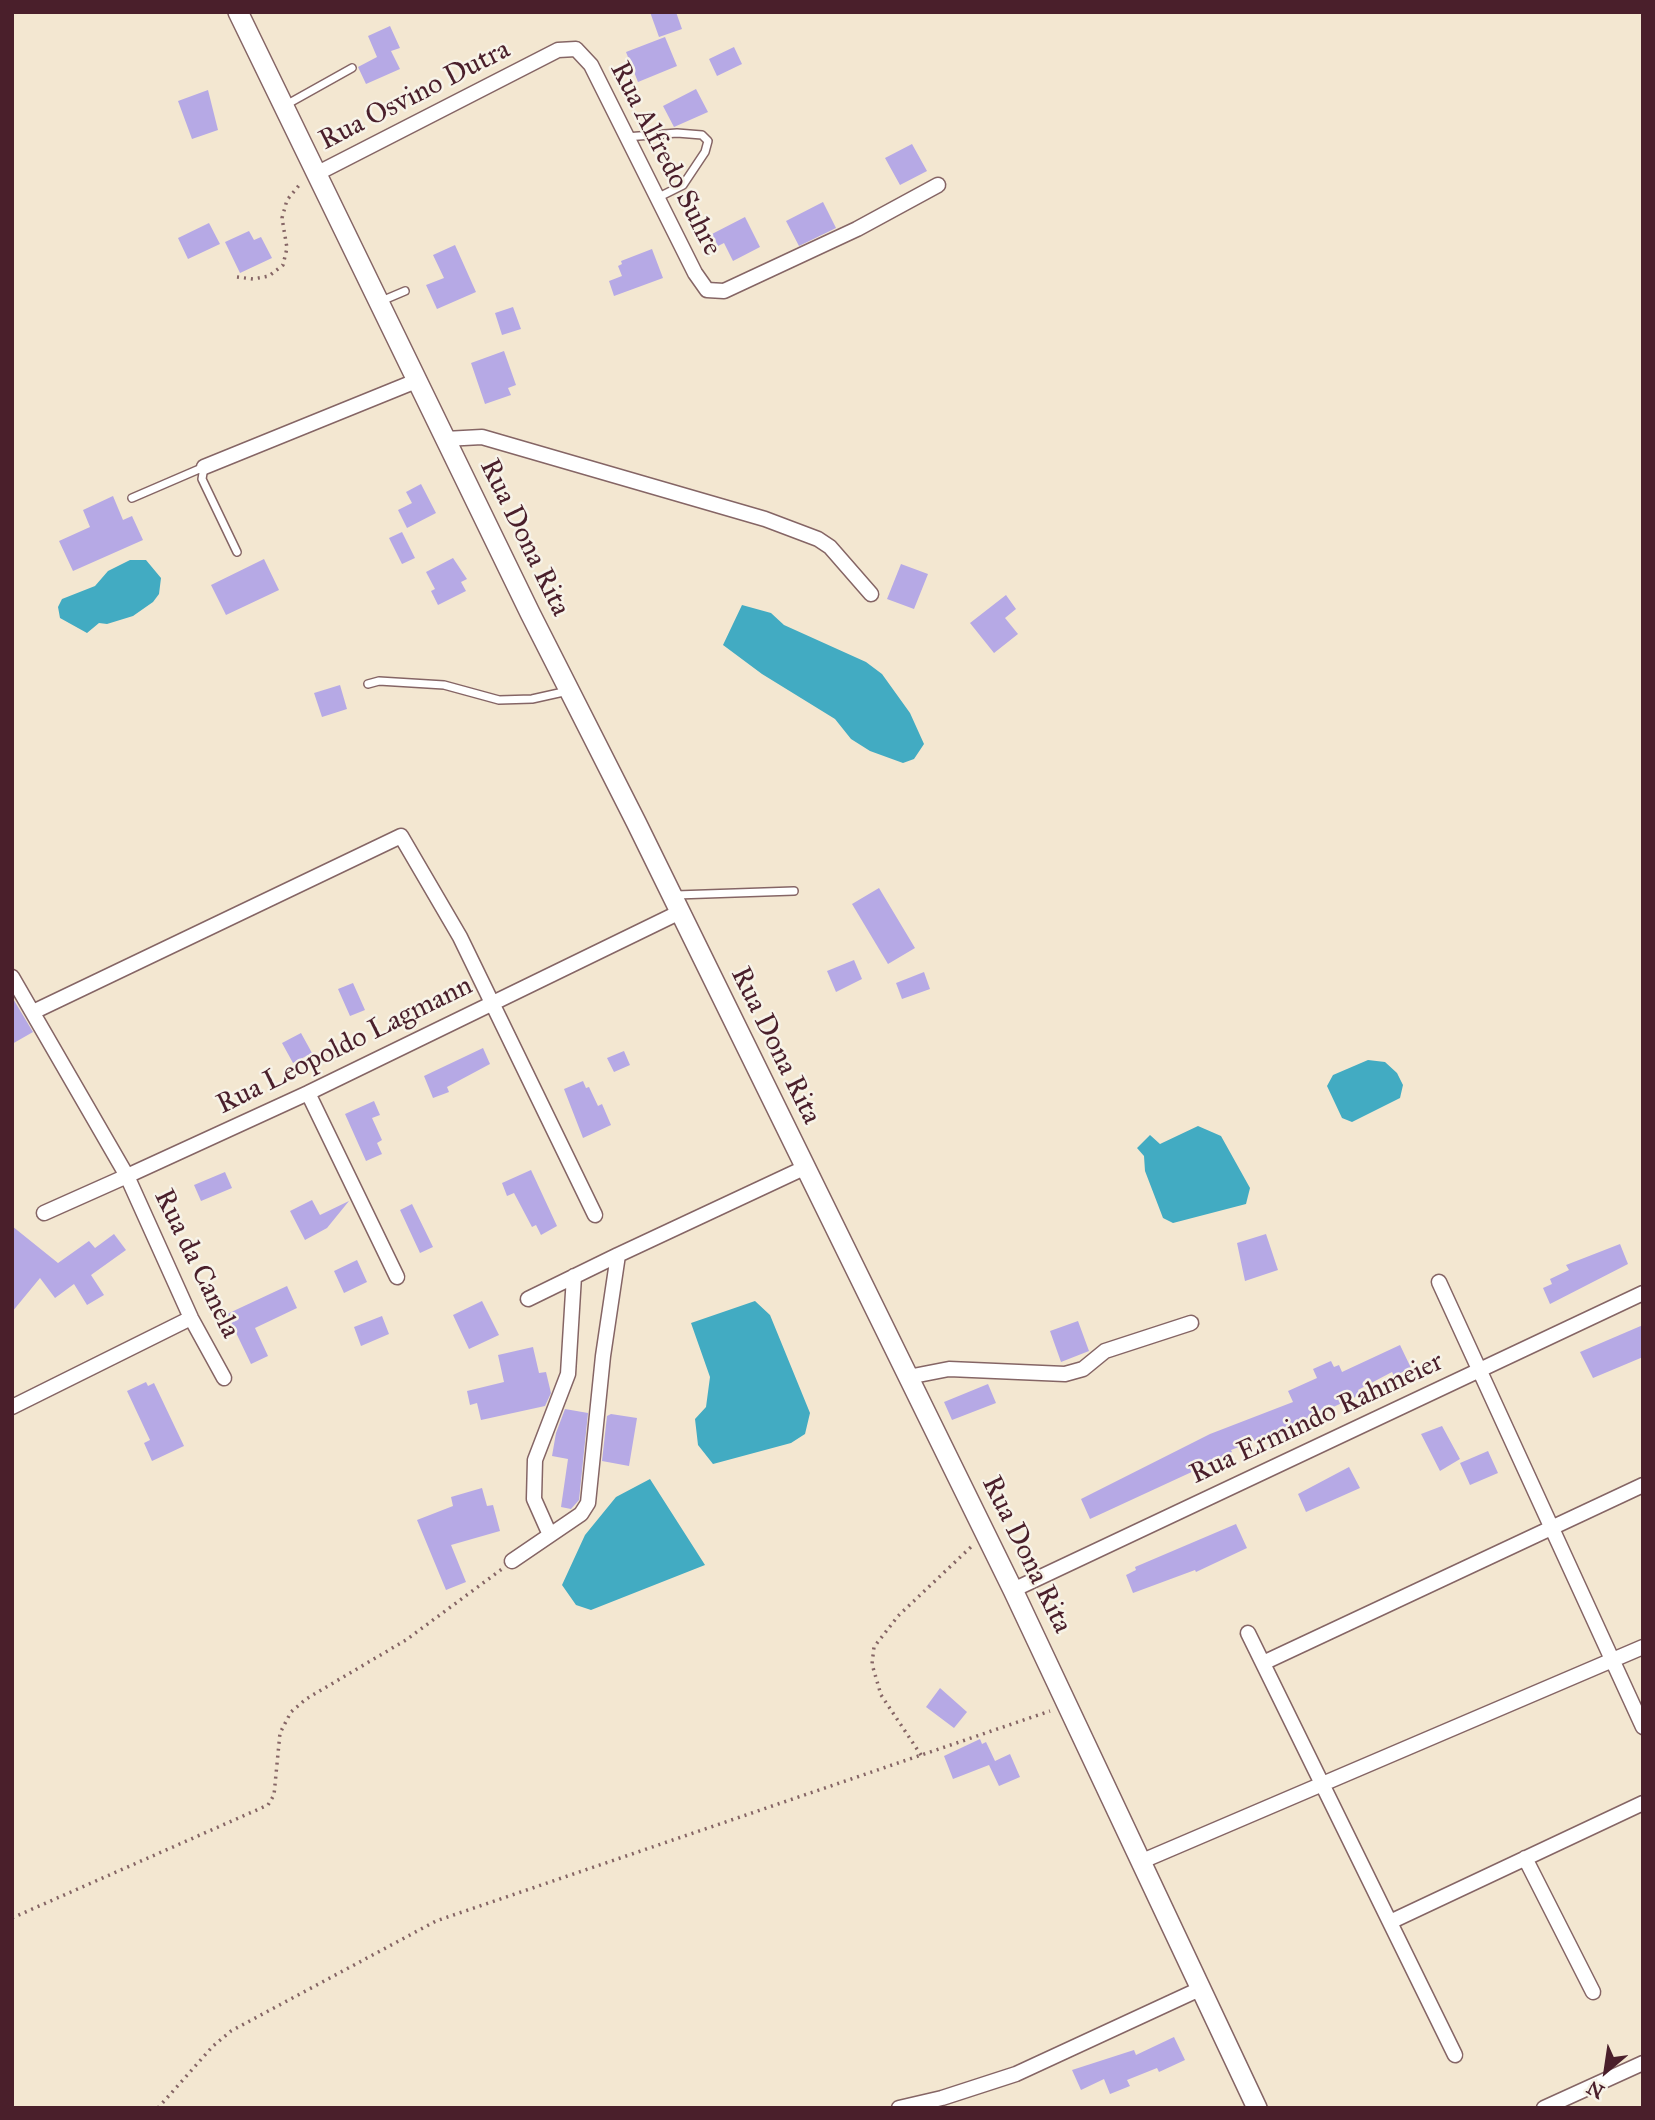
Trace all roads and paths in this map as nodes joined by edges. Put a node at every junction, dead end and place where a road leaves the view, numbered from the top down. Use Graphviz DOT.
graph roads {
  1 [pos="238,12"];
  2 [pos="576,50"];
  3 [pos="352,68"];
  4 [pos="283,106"];
  5 [pos="626,137"];
  6 [pos="315,171"];
  7 [pos="938,185"];
  8 [pos="656,198"];
  9 [pos="237,277"];
  10 [pos="405,292"];
  11 [pos="379,303"];
  12 [pos="416,381"];
  13 [pos="445,439"];
  14 [pos="204,467"];
  15 [pos="132,498"];
  16 [pos="237,552"];
  17 [pos="871,594"];
  18 [pos="368,684"];
  19 [pos="569,691"];
  20 [pos="794,891"];
  21 [pos="670,895"];
  22 [pos="678,913"];
  23 [pos="12,977"];
  24 [pos="490,1002"];
  25 [pos="33,1012"];
  26 [pos="308,1093"];
  27 [pos="804,1168"];
  28 [pos="127,1176"];
  29 [pos="44,1213"];
  30 [pos="595,1215"];
  31 [pos="618,1255"];
  32 [pos="574,1276"];
  33 [pos="397,1277"];
  34 [pos="1439,1282"];
  35 [pos="1643,1293"];
  36 [pos="528,1299"];
  37 [pos="191,1318"];
  38 [pos="1191,1323"];
  39 [pos="1478,1370"];
  40 [pos="908,1377"];
  41 [pos="224,1378"];
  42 [pos="12,1407"];
  43 [pos="1643,1485"];
  44 [pos="1553,1527"];
  45 [pos="985,1533"];
  46 [pos="550,1535"];
  47 [pos="512,1562"];
  48 [pos="1013,1590"];
  49 [pos="1248,1633"];
  50 [pos="1643,1647"];
  51 [pos="1613,1661"];
  52 [pos="1263,1663"];
  53 [pos="1067,1705"];
  54 [pos="1643,1727"];
  55 [pos="921,1755"];
  56 [pos="1322,1784"];
  57 [pos="1643,1803"];
  58 [pos="1525,1858"];
  59 [pos="1140,1861"];
  60 [pos="12,1918"];
  61 [pos="1390,1922"];
  62 [pos="1202,1988"];
  63 [pos="1593,1992"];
  64 [pos="1455,2055"];
  65 [pos="1643,2063"];
  66 [pos="158,2108"];
  67 [pos="899,2108"];
  68 [pos="1257,2108"];
  69 [pos="1544,2108"];
  1 -- 4 [label="main road, Rua Dona Rita"];
  2 -- 5 [label="street, Rua Alfredo Suhre"];
  2 -- 6 [label="street, Rua Osvino Dutra"];
  3 -- 4 [label="lane"];
  4 -- 6 [label="main road, Rua Dona Rita"];
  5 -- 8 [label="street, Rua Alfredo Suhre"];
  5 -- 8 [label="lane"];
  6 -- 9 [label="path"];
  6 -- 11 [label="main road, Rua Dona Rita"];
  7 -- 8 [label="street, Rua Alfredo Suhre"];
  10 -- 11 [label="lane"];
  11 -- 12 [label="main road, Rua Dona Rita"];
  12 -- 13 [label="main road, Rua Dona Rita"];
  12 -- 14 [label="street"];
  13 -- 17 [label="street"];
  13 -- 19 [label="main road, Rua Dona Rita"];
  14 -- 15 [label="lane"];
  14 -- 16 [label="lane"];
  18 -- 19 [label="lane"];
  19 -- 21 [label="main road, Rua Dona Rita"];
  20 -- 21 [label="lane"];
  21 -- 22 [label="main road, Rua Dona Rita"];
  22 -- 24 [label="street, Rua Leopoldo Lagmann"];
  22 -- 27 [label="main road, Rua Dona Rita"];
  23 -- 25 [label="street"];
  24 -- 25 [label="street"];
  24 -- 26 [label="street, Rua Leopoldo Lagmann"];
  24 -- 30 [label="street"];
  25 -- 28 [label="street"];
  26 -- 28 [label="street, Rua Leopoldo Lagmann"];
  26 -- 33 [label="street"];
  27 -- 31 [label="street"];
  27 -- 40 [label="main road, Rua Dona Rita"];
  28 -- 29 [label="street, Rua da Canela"];
  28 -- 37 [label="street, Rua da Canela"];
  31 -- 32 [label="street"];
  31 -- 46 [label="street"];
  32 -- 36 [label="street"];
  32 -- 46 [label="street"];
  34 -- 39 [label="street"];
  35 -- 39 [label="street, Rua Ermindo Rahmeier"];
  37 -- 41 [label="street, Rua da Canela"];
  37 -- 42 [label="street"];
  38 -- 40 [label="street"];
  39 -- 44 [label="street"];
  39 -- 48 [label="street, Rua Ermindo Rahmeier"];
  40 -- 45 [label="main road, Rua Dona Rita"];
  43 -- 44 [label="street"];
  44 -- 51 [label="street"];
  44 -- 52 [label="street"];
  45 -- 48 [label="main road, Rua Dona Rita"];
  45 -- 55 [label="path"];
  46 -- 47 [label="street"];
  47 -- 60 [label="path"];
  48 -- 53 [label="main road, Rua Dona Rita"];
  49 -- 52 [label="street"];
  50 -- 51 [label="street"];
  51 -- 54 [label="street"];
  51 -- 56 [label="street"];
  52 -- 56 [label="street"];
  53 -- 55 [label="path"];
  53 -- 59 [label="main road, Rua Dona Rita"];
  55 -- 66 [label="path"];
  56 -- 59 [label="street"];
  56 -- 61 [label="street"];
  57 -- 58 [label="street"];
  58 -- 61 [label="street"];
  58 -- 63 [label="street"];
  59 -- 62 [label="main road, Rua Dona Rita"];
  61 -- 64 [label="street"];
  62 -- 67 [label="street"];
  62 -- 68 [label="main road, Rua Dona Rita"];
  65 -- 69 [label="street"];
}
